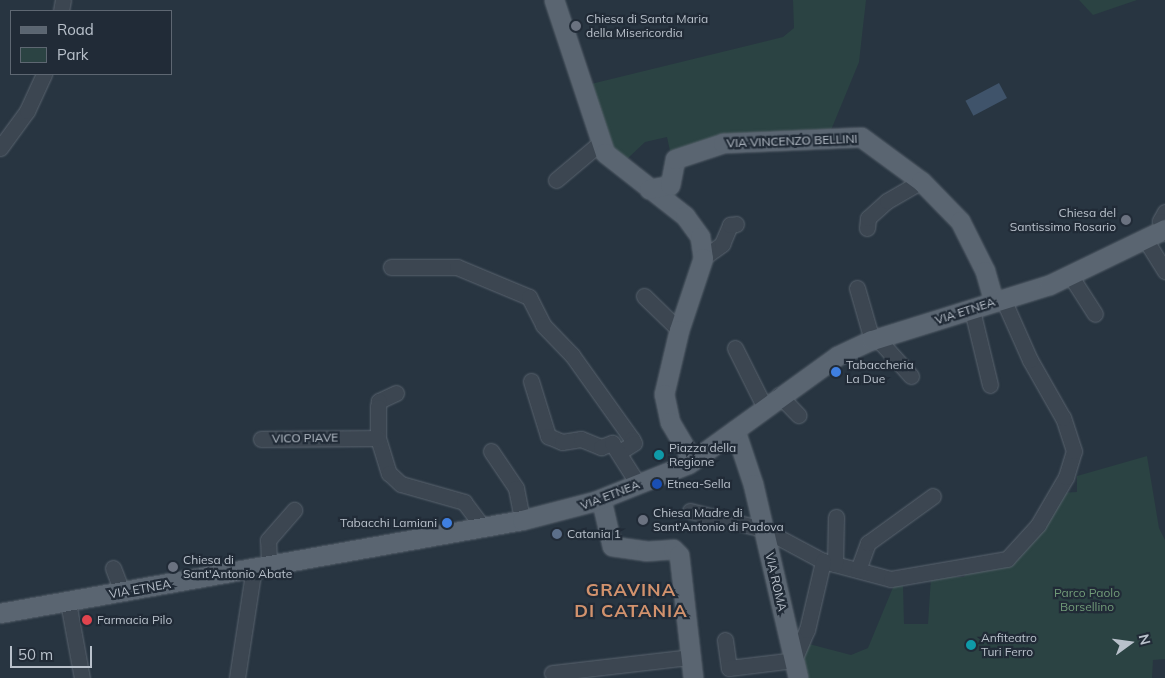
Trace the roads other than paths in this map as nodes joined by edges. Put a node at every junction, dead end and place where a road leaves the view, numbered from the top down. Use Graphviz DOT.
graph roads {
  1 [pos="554,0"];
  2 [pos="44,75"];
  3 [pos="601,142"];
  4 [pos="0,148"];
  5 [pos="556,180"];
  6 [pos="672,180"];
  7 [pos="921,181"];
  8 [pos="649,189"];
  9 [pos="684,216"];
  10 [pos="736,224"];
  11 [pos="1164,226"];
  12 [pos="867,228"];
  13 [pos="1145,239"];
  14 [pos="703,258"];
  15 [pos="391,267"];
  16 [pos="1165,271"];
  17 [pos="1070,275"];
  18 [pos="857,288"];
  19 [pos="644,296"];
  20 [pos="999,301"];
  21 [pos="972,310"];
  22 [pos="1095,314"];
  23 [pos="678,330"];
  24 [pos="875,339"];
  25 [pos="735,348"];
  26 [pos="911,376"];
  27 [pos="531,381"];
  28 [pos="990,385"];
  29 [pos="396,393"];
  30 [pos="772,401"];
  31 [pos="798,415"];
  32 [pos="735,430"];
  33 [pos="378,438"];
  34 [pos="261,439"];
  35 [pos="491,451"];
  36 [pos="621,452"];
  37 [pos="693,461"];
  38 [pos="638,484"];
  39 [pos="933,496"];
  40 [pos="601,499"];
  41 [pos="294,510"];
  42 [pos="690,512"];
  43 [pos="836,516"];
  44 [pos="522,520"];
  45 [pos="483,527"];
  46 [pos="764,529"];
  47 [pos="829,563"];
  48 [pos="261,566"];
  49 [pos="113,568"];
  50 [pos="858,570"];
  51 [pos="122,592"];
  52 [pos="68,602"];
  53 [pos="0,613"];
  54 [pos="725,640"];
  55 [pos="796,656"];
  56 [pos="690,657"];
  57 [pos="605,672"];
  58 [pos="560,674"];
  59 [pos="82,678"];
  60 [pos="237,678"];
  61 [pos="693,678"];
  1 -- 3 [label="main road"];
  2 -- 4 [label="street"];
  3 -- 5 [label="street"];
  3 -- 8 [label="main road"];
  6 -- 7 [label="main road, VIA VINCENZO BELLINI"];
  6 -- 8 [label="main road"];
  6 -- 9 [label="main road"];
  7 -- 12 [label="street"];
  7 -- 20 [label="main road, VIA VINCENZO BELLINI"];
  8 -- 9 [label="main road"];
  9 -- 14 [label="main road"];
  10 -- 14 [label="street"];
  11 -- 13 [label="main road, VIA ETNEA"];
  13 -- 16 [label="street"];
  13 -- 17 [label="main road, VIA ETNEA"];
  14 -- 23 [label="main road"];
  15 -- 36 [label="street"];
  17 -- 20 [label="main road, VIA ETNEA"];
  17 -- 22 [label="street"];
  18 -- 24 [label="street"];
  19 -- 23 [label="street"];
  20 -- 21 [label="main road, VIA ETNEA"];
  20 -- 50 [label="street"];
  21 -- 24 [label="main road, VIA ETNEA"];
  21 -- 28 [label="street"];
  23 -- 37 [label="main road"];
  24 -- 26 [label="street"];
  24 -- 30 [label="main road, VIA ETNEA"];
  25 -- 30 [label="street"];
  27 -- 36 [label="street"];
  29 -- 33 [label="street"];
  30 -- 31 [label="street"];
  30 -- 32 [label="main road, VIA ETNEA"];
  32 -- 37 [label="main road, VIA ETNEA"];
  32 -- 46 [label="main road, VIA ROMA"];
  33 -- 34 [label="street, VICO PIAVE"];
  33 -- 45 [label="street"];
  35 -- 44 [label="street"];
  36 -- 38 [label="street"];
  37 -- 38 [label="main road, VIA ETNEA"];
  38 -- 40 [label="main road, VIA ETNEA"];
  39 -- 50 [label="street"];
  40 -- 44 [label="main road, VIA ETNEA"];
  40 -- 56 [label="main road"];
  41 -- 48 [label="street"];
  42 -- 46 [label="street"];
  43 -- 47 [label="street"];
  44 -- 45 [label="main road, VIA ETNEA"];
  45 -- 48 [label="main road, VIA ETNEA"];
  46 -- 47 [label="street"];
  46 -- 55 [label="main road, VIA ROMA"];
  47 -- 50 [label="street"];
  47 -- 55 [label="street"];
  48 -- 51 [label="main road, VIA ETNEA"];
  48 -- 60 [label="street"];
  49 -- 51 [label="street"];
  51 -- 52 [label="main road, VIA ETNEA"];
  52 -- 53 [label="main road, VIA ETNEA"];
  52 -- 59 [label="street"];
  54 -- 55 [label="street"];
  56 -- 57 [label="street"];
  56 -- 61 [label="main road"];
  57 -- 58 [label="street"];
}
